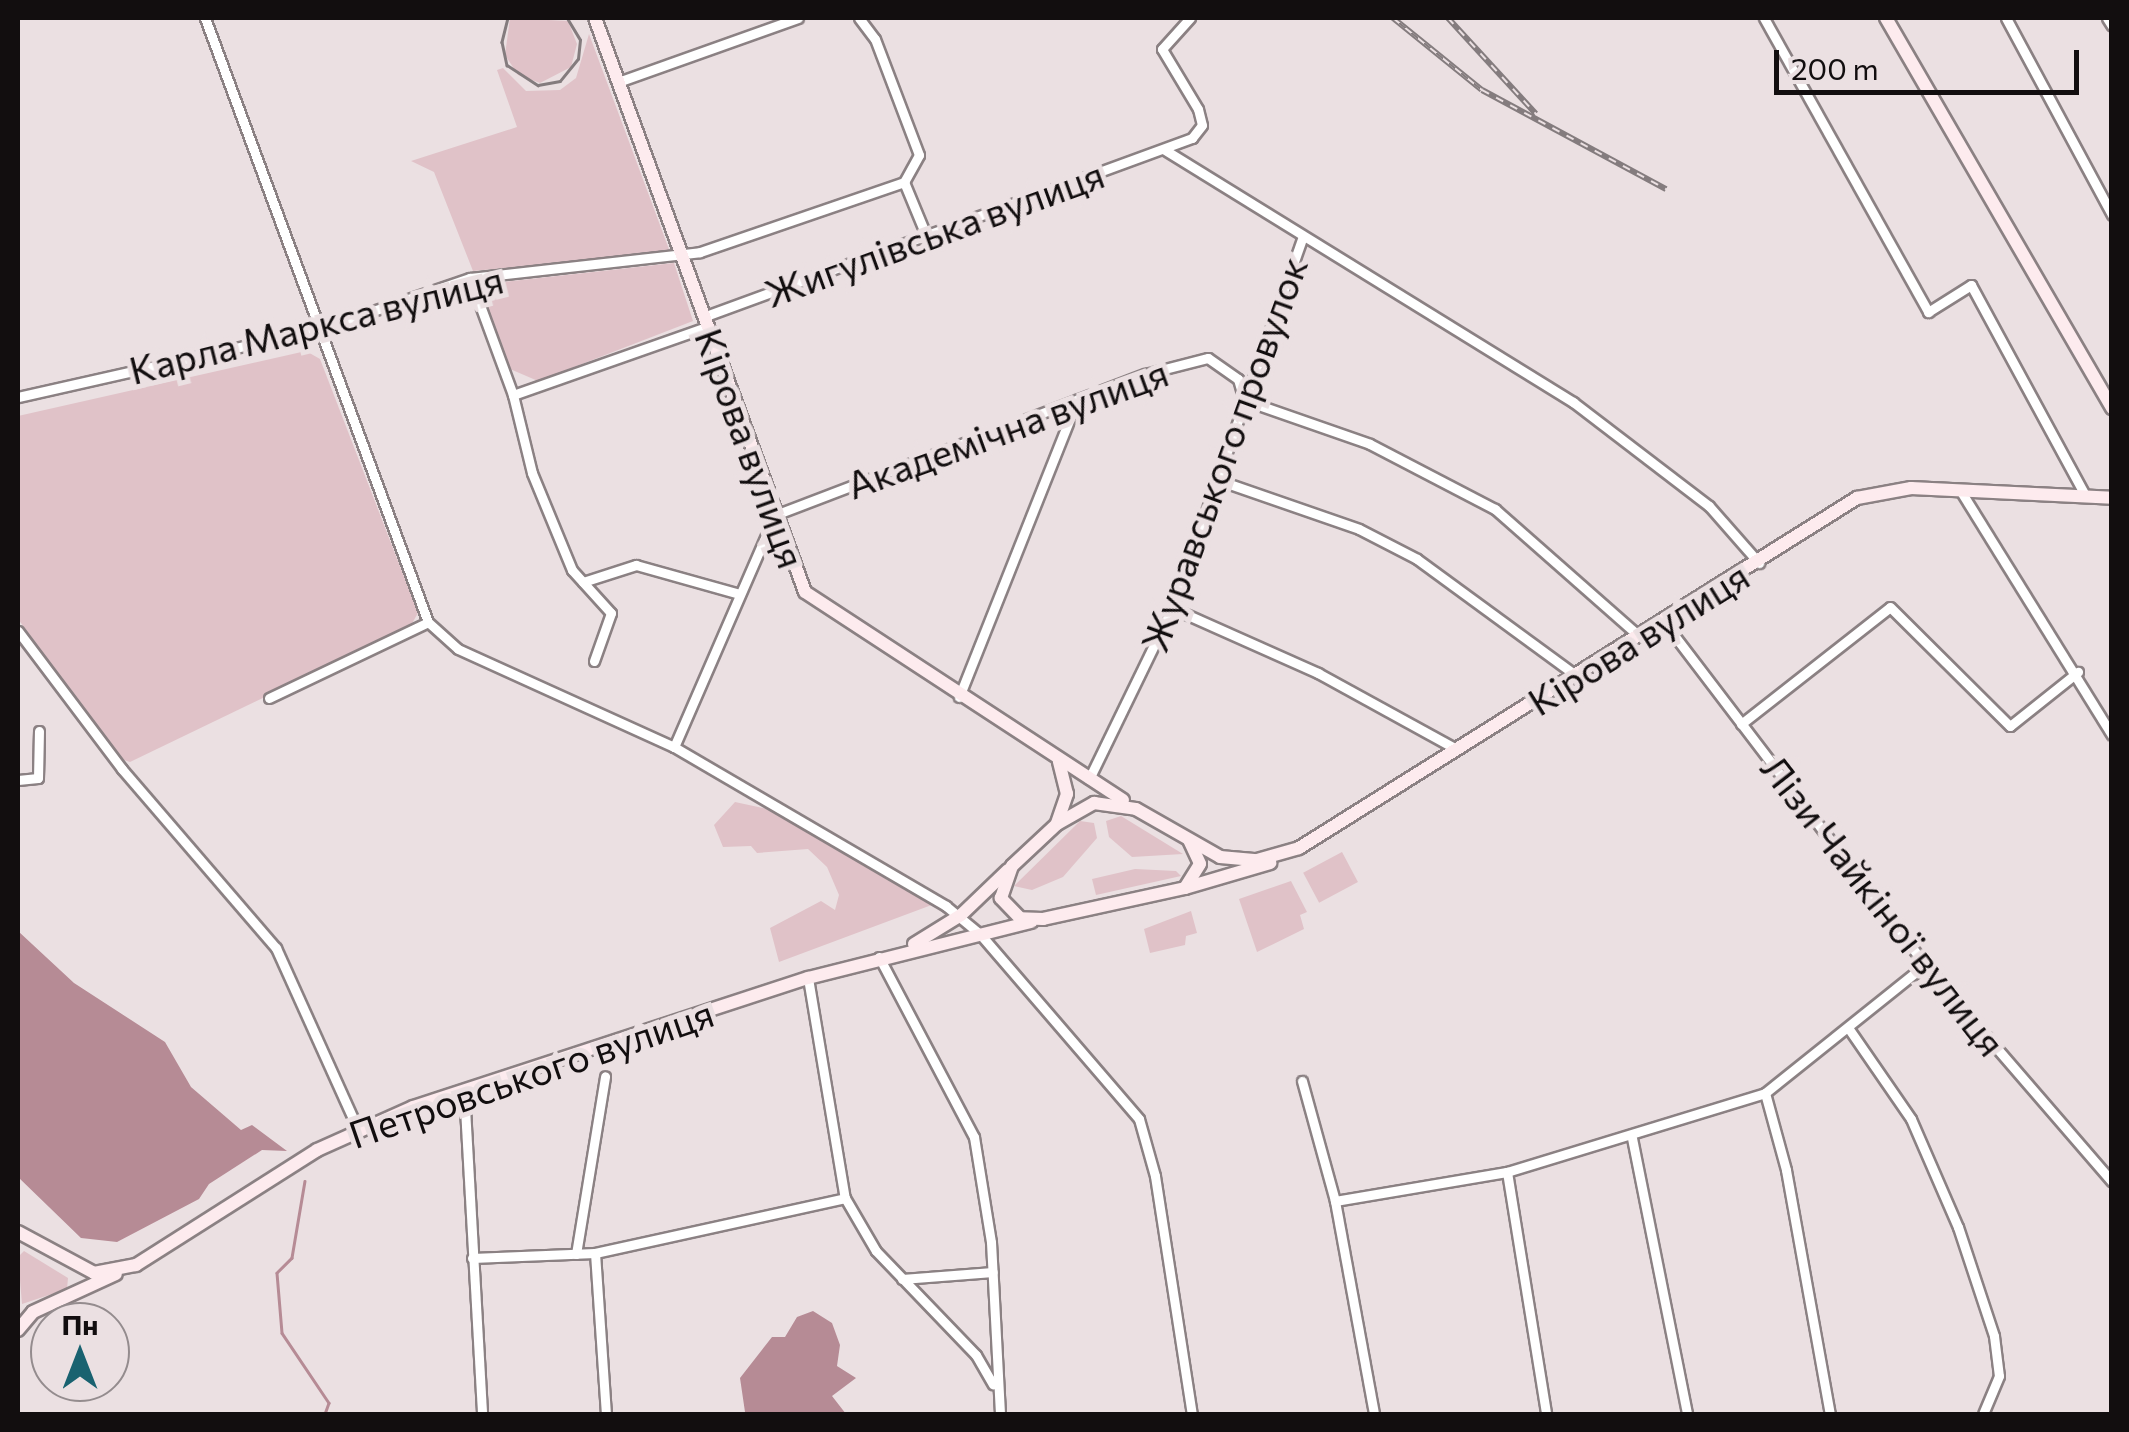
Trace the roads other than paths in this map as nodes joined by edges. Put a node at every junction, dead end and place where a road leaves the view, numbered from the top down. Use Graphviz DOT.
graph roads {
  1 [pos="205,18"];
  2 [pos="595,18"];
  3 [pos="798,18"];
  4 [pos="859,18"];
  5 [pos="1190,18"];
  6 [pos="1764,18"];
  7 [pos="1886,18"];
  8 [pos="2006,18"];
  9 [pos="2107,18"];
  10 [pos="2112,26"];
  11 [pos="618,82"];
  12 [pos="1165,150"];
  13 [pos="904,182"];
  14 [pos="2112,215"];
  15 [pos="926,235"];
  16 [pos="1304,236"];
  17 [pos="679,255"];
  18 [pos="470,278"];
  19 [pos="704,322"];
  20 [pos="323,328"];
  21 [pos="513,395"];
  22 [pos="18,396"];
  23 [pos="1077,400"];
  24 [pos="1244,400"];
  25 [pos="2112,408"];
  26 [pos="1215,479"];
  27 [pos="1960,490"];
  28 [pos="2086,496"];
  29 [pos="2112,498"];
  30 [pos="775,515"];
  31 [pos="1759,563"];
  32 [pos="583,582"];
  33 [pos="740,594"];
  34 [pos="1172,608"];
  35 [pos="428,622"];
  36 [pos="1664,622"];
  37 [pos="18,631"];
  38 [pos="1640,638"];
  39 [pos="594,662"];
  40 [pos="2078,672"];
  41 [pos="1577,676"];
  42 [pos="959,697"];
  43 [pos="269,698"];
  44 [pos="1741,724"];
  45 [pos="40,731"];
  46 [pos="2112,735"];
  47 [pos="674,747"];
  48 [pos="1456,749"];
  49 [pos="1058,759"];
  50 [pos="1089,779"];
  51 [pos="18,780"];
  52 [pos="1136,809"];
  53 [pos="1057,824"];
  54 [pos="1189,840"];
  55 [pos="1299,848"];
  56 [pos="1012,866"];
  57 [pos="1184,888"];
  58 [pos="960,915"];
  59 [pos="1043,920"];
  60 [pos="980,934"];
  61 [pos="904,950"];
  62 [pos="879,957"];
  63 [pos="1925,965"];
  64 [pos="808,978"];
  65 [pos="1849,1028"];
  66 [pos="605,1076"];
  67 [pos="1302,1081"];
  68 [pos="464,1090"];
  69 [pos="1765,1093"];
  70 [pos="358,1130"];
  71 [pos="1632,1138"];
  72 [pos="1507,1172"];
  73 [pos="2112,1182"];
  74 [pos="846,1198"];
  75 [pos="1335,1200"];
  76 [pos="18,1232"];
  77 [pos="991,1242"];
  78 [pos="576,1254"];
  79 [pos="595,1254"];
  80 [pos="472,1258"];
  81 [pos="136,1265"];
  82 [pos="993,1272"];
  83 [pos="902,1279"];
  84 [pos="18,1328"];
  85 [pos="997,1350"];
  86 [pos="976,1355"];
  87 [pos="994,1387"];
  88 [pos="482,1414"];
  89 [pos="606,1414"];
  90 [pos="1000,1414"];
  91 [pos="1192,1414"];
  92 [pos="1374,1414"];
  93 [pos="1546,1414"];
  94 [pos="1686,1414"];
  95 [pos="1830,1414"];
  96 [pos="1983,1414"];
  1 -- 20 [label="street"];
  2 -- 11 [label="main road, Кірова вулиця"];
  3 -- 11 [label="street"];
  4 -- 13 [label="street"];
  5 -- 12 [label="street, Жигулівська вулиця"];
  6 -- 28 [label="street"];
  7 -- 25 [label="main road"];
  8 -- 14 [label="street"];
  9 -- 10 [label="street"];
  11 -- 17 [label="main road, Кірова вулиця"];
  12 -- 15 [label="street, Жигулівська вулиця"];
  12 -- 16 [label="street"];
  13 -- 15 [label="street"];
  13 -- 17 [label="street, Карла Маркса вулиця"];
  15 -- 19 [label="street, Жигулівська вулиця"];
  16 -- 24 [label="street, Журавського провулок"];
  16 -- 31 [label="street"];
  17 -- 18 [label="street, Карла Маркса вулиця"];
  17 -- 19 [label="main road, Кірова вулиця"];
  18 -- 20 [label="street, Карла Маркса вулиця"];
  18 -- 21 [label="street"];
  19 -- 21 [label="street, Жигулівська вулиця"];
  19 -- 30 [label="main road, Кірова вулиця"];
  20 -- 22 [label="street, Карла Маркса вулиця"];
  20 -- 35 [label="street"];
  21 -- 32 [label="street"];
  23 -- 24 [label="street, Академічна вулиця"];
  23 -- 30 [label="street, Академічна вулиця"];
  23 -- 42 [label="street"];
  24 -- 26 [label="street, Журавського провулок"];
  24 -- 38 [label="street"];
  26 -- 34 [label="street, Журавського провулок"];
  26 -- 41 [label="street"];
  27 -- 28 [label="main road, Кірова вулиця"];
  27 -- 31 [label="main road, Кірова вулиця"];
  27 -- 40 [label="street"];
  28 -- 29 [label="main road, Кірова вулиця"];
  30 -- 33 [label="street"];
  30 -- 42 [label="main road, Кірова вулиця"];
  31 -- 36 [label="main road, Кірова вулиця"];
  32 -- 33 [label="street"];
  32 -- 39 [label="street"];
  33 -- 47 [label="street"];
  34 -- 48 [label="street"];
  34 -- 50 [label="street, Журавського провулок"];
  35 -- 43 [label="street"];
  35 -- 47 [label="street"];
  36 -- 38 [label="main road, Кірова вулиця"];
  36 -- 44 [label="street, Лізи Чайкіної вулиця"];
  37 -- 70 [label="street"];
  38 -- 41 [label="main road, Кірова вулиця"];
  40 -- 44 [label="street"];
  40 -- 46 [label="street"];
  41 -- 48 [label="main road, Кірова вулиця"];
  42 -- 49 [label="main road, Кірова вулиця"];
  44 -- 63 [label="street, Лізи Чайкіної вулиця"];
  45 -- 51 [label="street"];
  47 -- 58 [label="street"];
  48 -- 55 [label="main road, Кірова вулиця"];
  49 -- 50 [label="main road, Кірова вулиця"];
  49 -- 53 [label="main road"];
  50 -- 52 [label="main road, Кірова вулиця"];
  52 -- 53 [label="main road, Кірова вулиця"];
  52 -- 54 [label="main road, Кірова вулиця"];
  53 -- 56 [label="main road, Кірова вулиця"];
  54 -- 55 [label="main road, Кірова вулиця"];
  54 -- 57 [label="main road"];
  55 -- 57 [label="main road"];
  56 -- 58 [label="main road, Кірова вулиця"];
  56 -- 59 [label="main road"];
  57 -- 59 [label="main road"];
  58 -- 60 [label="street"];
  58 -- 61 [label="main road, Кірова вулиця"];
  59 -- 60 [label="main road"];
  60 -- 61 [label="main road"];
  60 -- 91 [label="street"];
  61 -- 62 [label="main road, Петровського вулиця"];
  62 -- 64 [label="main road, Петровського вулиця"];
  62 -- 77 [label="street"];
  63 -- 65 [label="street"];
  63 -- 73 [label="street, Лізи Чайкіної вулиця"];
  64 -- 68 [label="main road, Петровського вулиця"];
  64 -- 74 [label="street"];
  65 -- 69 [label="street"];
  65 -- 96 [label="street"];
  66 -- 78 [label="street"];
  67 -- 75 [label="street"];
  68 -- 70 [label="main road, Петровського вулиця"];
  68 -- 80 [label="street"];
  69 -- 71 [label="street"];
  69 -- 95 [label="street"];
  70 -- 81 [label="main road, Петровського вулиця"];
  71 -- 72 [label="street"];
  71 -- 94 [label="street"];
  72 -- 75 [label="street"];
  72 -- 93 [label="street"];
  74 -- 79 [label="street"];
  74 -- 83 [label="street"];
  75 -- 92 [label="street"];
  76 -- 81 [label="main road, Петровського вулиця"];
  77 -- 82 [label="street"];
  77 -- 85 [label="street"];
  78 -- 79 [label="street"];
  78 -- 80 [label="street"];
  79 -- 89 [label="street"];
  80 -- 88 [label="street"];
  81 -- 84 [label="main road"];
  82 -- 83 [label="street"];
  82 -- 85 [label="street"];
  83 -- 86 [label="street"];
  85 -- 86 [label="street"];
  85 -- 87 [label="street"];
  86 -- 87 [label="street"];
  87 -- 90 [label="street"];
}
